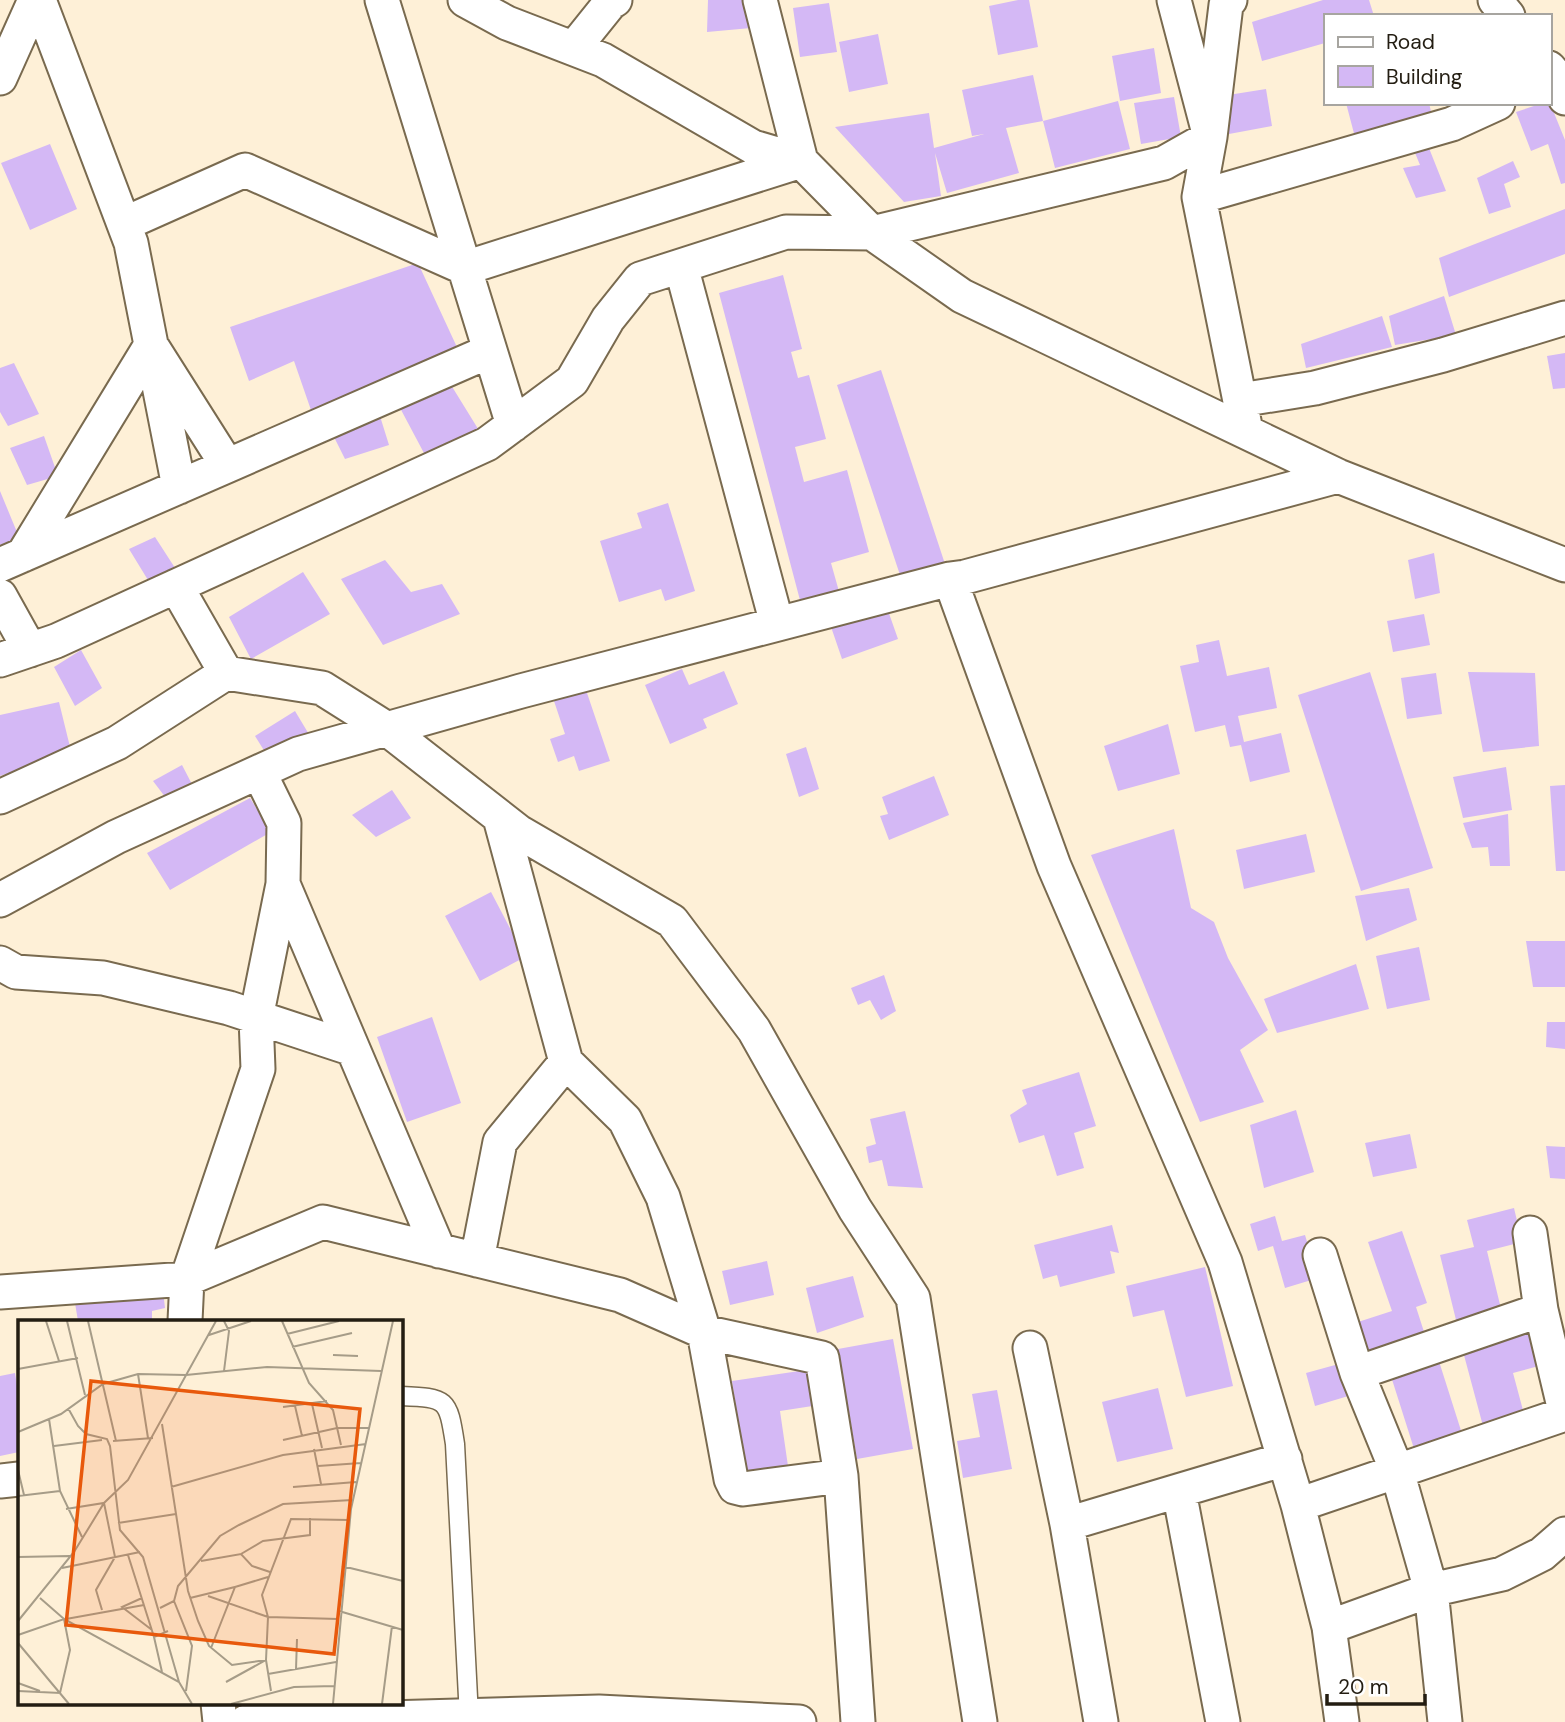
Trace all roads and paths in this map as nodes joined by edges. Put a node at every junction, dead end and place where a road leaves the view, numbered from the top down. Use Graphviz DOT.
graph roads {
  1 [pos="37,0"];
  2 [pos="382,0"];
  3 [pos="465,0"];
  4 [pos="615,0"];
  5 [pos="760,0"];
  6 [pos="1174,0"];
  7 [pos="1230,0"];
  8 [pos="1495,0"];
  9 [pos="1506,14"];
  10 [pos="574,48"];
  11 [pos="0,78"];
  12 [pos="1494,105"];
  13 [pos="1210,137"];
  14 [pos="801,160"];
  15 [pos="1199,197"];
  16 [pos="124,224"];
  17 [pos="872,233"];
  18 [pos="681,265"];
  19 [pos="465,268"];
  20 [pos="1565,318"];
  21 [pos="151,345"];
  22 [pos="491,351"];
  23 [pos="1243,416"];
  24 [pos="513,425"];
  25 [pos="227,466"];
  26 [pos="1338,476"];
  27 [pos="179,486"];
  28 [pos="12,560"];
  29 [pos="1565,565"];
  30 [pos="950,579"];
  31 [pos="176,586"];
  32 [pos="0,596"];
  33 [pos="777,624"];
  34 [pos="15,655"];
  35 [pos="226,673"];
  36 [pos="387,729"];
  37 [pos="259,772"];
  38 [pos="0,797"];
  39 [pos="500,818"];
  40 [pos="283,884"];
  41 [pos="0,900"];
  42 [pos="0,963"];
  43 [pos="257,1018"];
  44 [pos="353,1049"];
  45 [pos="566,1062"];
  46 [pos="1530,1233"];
  47 [pos="439,1251"];
  48 [pos="1320,1255"];
  49 [pos="477,1260"];
  50 [pos="187,1279"];
  51 [pos="0,1292"];
  52 [pos="1541,1310"];
  53 [pos="185,1320"];
  54 [pos="704,1332"];
  55 [pos="1030,1348"];
  56 [pos="1357,1373"];
  57 [pos="402,1396"];
  58 [pos="1565,1413"];
  59 [pos="1285,1459"];
  60 [pos="1398,1471"];
  61 [pos="841,1476"];
  62 [pos="18,1479"];
  63 [pos="0,1481"];
  64 [pos="1178,1491"];
  65 [pos="1298,1505"];
  66 [pos="1067,1524"];
  67 [pos="1565,1534"];
  68 [pos="1431,1590"];
  69 [pos="1329,1627"];
  70 [pos="218,1704"];
  71 [pos="469,1717"];
  72 [pos="562,1718"];
  73 [pos="220,1722"];
  74 [pos="246,1722"];
  75 [pos="272,1722"];
  76 [pos="799,1722"];
  77 [pos="858,1722"];
  78 [pos="981,1722"];
  79 [pos="1101,1722"];
  80 [pos="1223,1722"];
  81 [pos="1342,1722"];
  82 [pos="1445,1722"];
  1 -- 11 [label="street"];
  1 -- 16 [label="street"];
  2 -- 19 [label="street"];
  3 -- 10 [label="street"];
  4 -- 10 [label="street"];
  5 -- 14 [label="street"];
  6 -- 13 [label="street"];
  7 -- 13 [label="street"];
  8 -- 9 [label="street"];
  10 -- 14 [label="street"];
  12 -- 15 [label="street"];
  13 -- 15 [label="street"];
  13 -- 17 [label="street"];
  14 -- 17 [label="street"];
  14 -- 19 [label="street"];
  15 -- 23 [label="street"];
  16 -- 19 [label="street"];
  16 -- 21 [label="street"];
  17 -- 18 [label="street"];
  17 -- 23 [label="street"];
  18 -- 24 [label="street"];
  18 -- 33 [label="street"];
  19 -- 22 [label="street"];
  20 -- 23 [label="street"];
  21 -- 25 [label="street"];
  21 -- 27 [label="street"];
  21 -- 28 [label="street"];
  22 -- 24 [label="street"];
  22 -- 25 [label="street"];
  23 -- 26 [label="street"];
  24 -- 31 [label="street"];
  25 -- 27 [label="street"];
  26 -- 29 [label="street"];
  26 -- 30 [label="street"];
  27 -- 28 [label="street"];
  30 -- 33 [label="street"];
  30 -- 59 [label="street"];
  31 -- 34 [label="street"];
  31 -- 35 [label="street"];
  32 -- 34 [label="street"];
  33 -- 36 [label="street"];
  35 -- 36 [label="street"];
  35 -- 38 [label="street"];
  36 -- 37 [label="street"];
  36 -- 39 [label="street"];
  37 -- 40 [label="street"];
  37 -- 41 [label="street"];
  39 -- 45 [label="street"];
  39 -- 78 [label="street"];
  40 -- 43 [label="street"];
  40 -- 44 [label="street"];
  42 -- 43 [label="street"];
  43 -- 44 [label="street"];
  43 -- 50 [label="street"];
  44 -- 47 [label="street"];
  45 -- 49 [label="street"];
  45 -- 54 [label="street"];
  46 -- 52 [label="street"];
  47 -- 49 [label="street"];
  47 -- 50 [label="street"];
  48 -- 56 [label="street"];
  49 -- 54 [label="street"];
  50 -- 51 [label="street"];
  50 -- 53 [label="street"];
  52 -- 56 [label="street"];
  52 -- 58 [label="street"];
  54 -- 61 [label="street"];
  54 -- 61 [label="street"];
  55 -- 66 [label="street"];
  56 -- 60 [label="street"];
  57 -- 71 [label="lane"];
  58 -- 60 [label="street"];
  59 -- 64 [label="street"];
  59 -- 65 [label="street"];
  60 -- 65 [label="street"];
  60 -- 68 [label="street"];
  61 -- 77 [label="street"];
  62 -- 63 [label="street"];
  64 -- 66 [label="street"];
  64 -- 80 [label="street"];
  65 -- 69 [label="street"];
  66 -- 79 [label="street"];
  67 -- 68 [label="street"];
  68 -- 69 [label="street"];
  68 -- 82 [label="street"];
  69 -- 81 [label="street"];
  70 -- 73 [label="street"];
  71 -- 72 [label="street"];
  71 -- 75 [label="street"];
  72 -- 76 [label="street"];
  74 -- 75 [label="street"];
}
